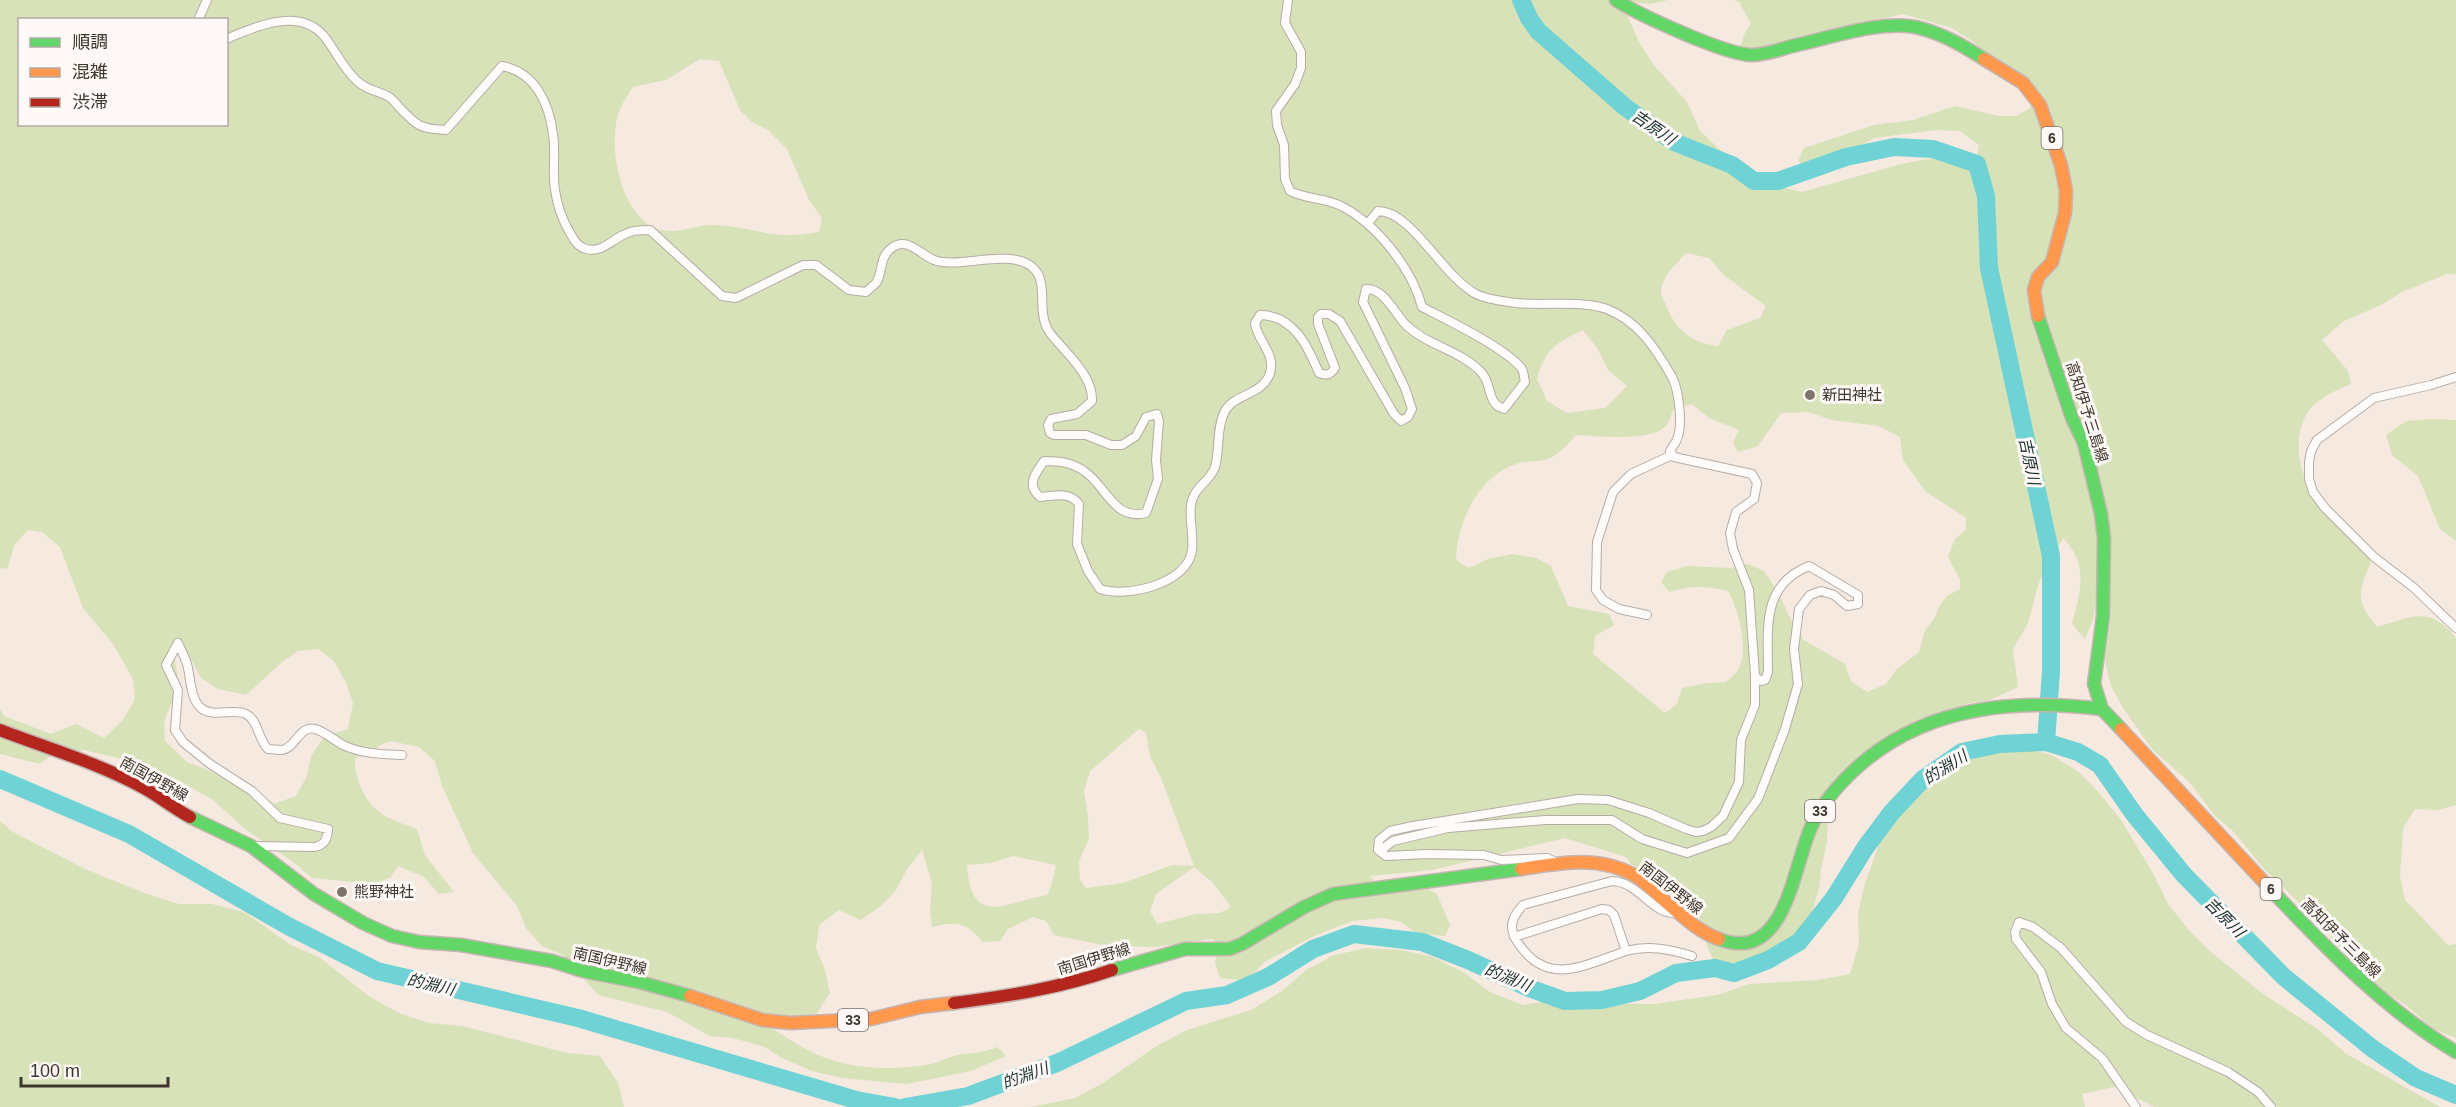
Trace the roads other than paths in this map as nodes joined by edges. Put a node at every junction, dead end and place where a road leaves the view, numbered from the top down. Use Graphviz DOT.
graph roads {
  1 [pos="207,0"];
  2 [pos="1288,0"];
  3 [pos="1616,0"];
  4 [pos="199,18"];
  5 [pos="228,38"];
  6 [pos="1368,223"];
  7 [pos="2456,377"];
  8 [pos="1672,454"];
  9 [pos="1647,615"];
  10 [pos="2456,628"];
  11 [pos="1755,676"];
  12 [pos="2102,709"];
  13 [pos="0,730"];
  14 [pos="402,755"];
  15 [pos="251,846"];
  16 [pos="1380,851"];
  17 [pos="1559,863"];
  18 [pos="1678,912"];
  19 [pos="1514,937"];
  20 [pos="1626,951"];
  21 [pos="1692,956"];
  22 [pos="2456,1052"];
  23 [pos="2136,1107"];
  24 [pos="2271,1107"];
  1 -- 4 [label="street"];
  2 -- 6 [label="street"];
  3 -- 12 [label="main road, 高知伊予三島線 / 6"];
  5 -- 6 [label="street"];
  6 -- 8 [label="street"];
  7 -- 10 [label="street"];
  8 -- 9 [label="street"];
  8 -- 11 [label="street"];
  11 -- 16 [label="street"];
  11 -- 16 [label="street"];
  12 -- 18 [label="main road, 南国伊野線 / 33"];
  12 -- 22 [label="main road, 高知伊予三島線 / 6"];
  13 -- 15 [label="main road, 南国伊野線 / 33"];
  14 -- 15 [label="street"];
  15 -- 17 [label="main road, 南国伊野線 / 33"];
  16 -- 17 [label="street"];
  17 -- 18 [label="main road, 南国伊野線 / 33"];
  18 -- 19 [label="street"];
  19 -- 20 [label="street"];
  19 -- 20 [label="street"];
  20 -- 21 [label="street"];
  23 -- 24 [label="street"];
}
